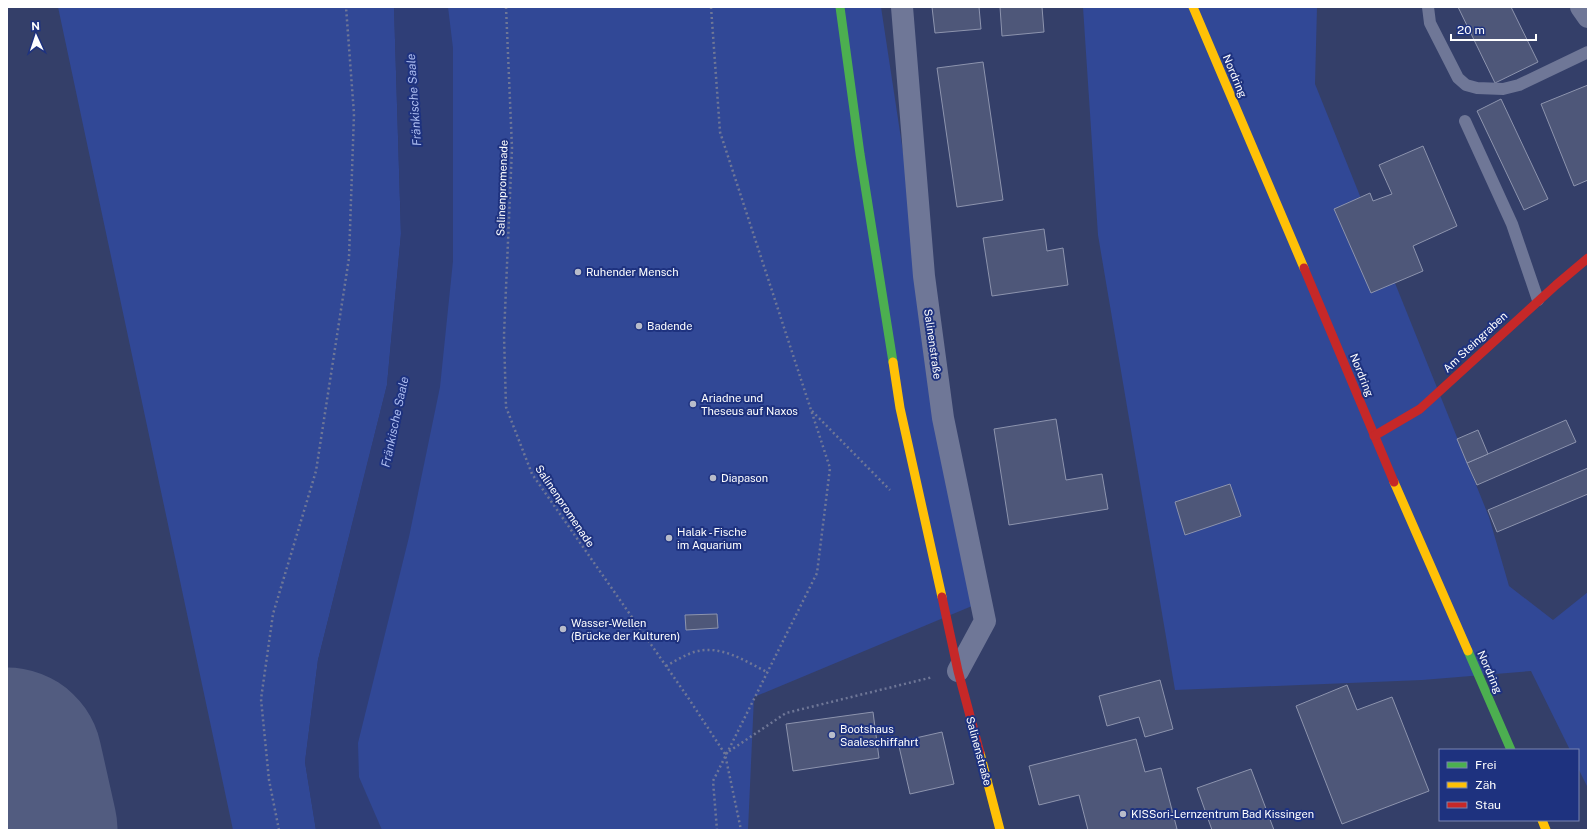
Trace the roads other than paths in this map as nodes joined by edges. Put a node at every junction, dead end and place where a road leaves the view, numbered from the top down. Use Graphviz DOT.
graph roads {
  1 [pos="840,7"];
  2 [pos="902,7"];
  3 [pos="1193,7"];
  4 [pos="1428,7"];
  5 [pos="1581,7"];
  6 [pos="1588,17"];
  7 [pos="1588,52"];
  8 [pos="1465,121"];
  9 [pos="1588,258"];
  10 [pos="1538,300"];
  11 [pos="1374,436"];
  12 [pos="958,671"];
  13 [pos="1511,749"];
  14 [pos="1000,830"];
  1 -- 12 [label="street, Salinenstraße"];
  2 -- 12 [label="street, Salinenstraße"];
  3 -- 11 [label="street, Nordring"];
  4 -- 7 [label="lane"];
  5 -- 6 [label="street"];
  8 -- 10 [label="lane"];
  9 -- 10 [label="street, Am Steingraben"];
  10 -- 11 [label="street, Am Steingraben"];
  11 -- 13 [label="street, Nordring"];
  12 -- 14 [label="street, Salinenstraße"];
}
